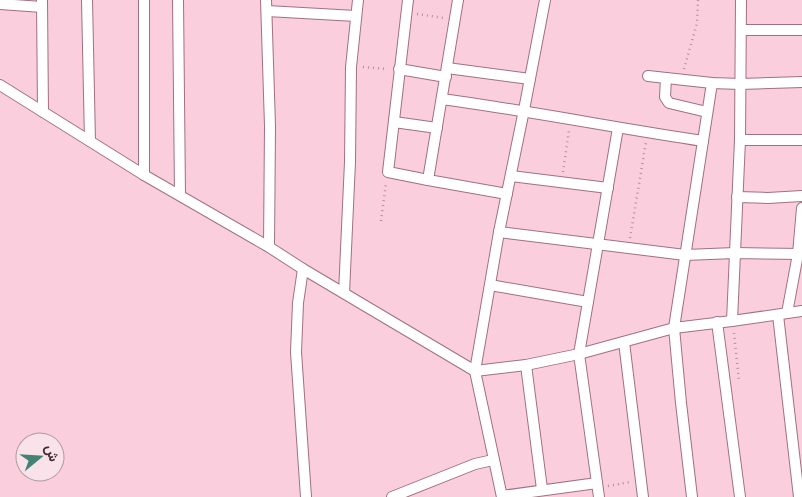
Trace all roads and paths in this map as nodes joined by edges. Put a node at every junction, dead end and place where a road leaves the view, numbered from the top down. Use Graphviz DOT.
graph roads {
  1 [pos="87,0"];
  2 [pos="144,0"];
  3 [pos="178,0"];
  4 [pos="266,0"];
  5 [pos="358,0"];
  6 [pos="408,0"];
  7 [pos="458,0"];
  8 [pos="545,0"];
  9 [pos="698,0"];
  10 [pos="741,0"];
  11 [pos="42,3"];
  12 [pos="0,4"];
  13 [pos="267,11"];
  14 [pos="406,13"];
  15 [pos="356,16"];
  16 [pos="455,20"];
  17 [pos="741,30"];
  18 [pos="802,30"];
  19 [pos="351,67"];
  20 [pos="400,69"];
  21 [pos="447,72"];
  22 [pos="648,76"];
  23 [pos="666,78"];
  24 [pos="530,79"];
  25 [pos="681,80"];
  26 [pos="802,82"];
  27 [pos="712,83"];
  28 [pos="740,84"];
  29 [pos="0,85"];
  30 [pos="442,99"];
  31 [pos="524,110"];
  32 [pos="42,112"];
  33 [pos="707,112"];
  34 [pos="571,119"];
  35 [pos="394,122"];
  36 [pos="437,128"];
  37 [pos="618,128"];
  38 [pos="647,133"];
  39 [pos="740,140"];
  40 [pos="802,140"];
  41 [pos="90,141"];
  42 [pos="703,141"];
  43 [pos="388,172"];
  44 [pos="144,175"];
  45 [pos="511,176"];
  46 [pos="428,180"];
  47 [pos="561,182"];
  48 [pos="608,188"];
  49 [pos="507,194"];
  50 [pos="180,195"];
  51 [pos="802,196"];
  52 [pos="737,197"];
  53 [pos="802,208"];
  54 [pos="381,221"];
  55 [pos="499,232"];
  56 [pos="599,244"];
  57 [pos="269,246"];
  58 [pos="629,249"];
  59 [pos="735,253"];
  60 [pos="800,254"];
  61 [pos="685,256"];
  62 [pos="303,269"];
  63 [pos="490,285"];
  64 [pos="344,293"];
  65 [pos="588,302"];
  66 [pos="802,311"];
  67 [pos="782,314"];
  68 [pos="732,321"];
  69 [pos="717,322"];
  70 [pos="674,328"];
  71 [pos="624,342"];
  72 [pos="579,354"];
  73 [pos="526,366"];
  74 [pos="475,371"];
  75 [pos="739,381"];
  76 [pos="493,460"];
  77 [pos="641,480"];
  78 [pos="542,489"];
  79 [pos="598,489"];
  80 [pos="306,497"];
  81 [pos="392,497"];
  82 [pos="502,497"];
  83 [pos="643,497"];
  84 [pos="692,497"];
  85 [pos="740,497"];
  86 [pos="799,497"];
  1 -- 41 [label="street"];
  2 -- 44 [label="street"];
  3 -- 50 [label="street"];
  4 -- 13 [label="street"];
  5 -- 15 [label="street"];
  6 -- 14 [label="street"];
  7 -- 16 [label="street"];
  8 -- 24 [label="street"];
  9 -- 25 [label="path"];
  10 -- 17 [label="street"];
  11 -- 12 [label="street"];
  11 -- 32 [label="street"];
  13 -- 15 [label="street"];
  13 -- 57 [label="street"];
  14 -- 16 [label="path"];
  14 -- 20 [label="street"];
  15 -- 19 [label="street"];
  16 -- 21 [label="street"];
  17 -- 18 [label="street"];
  17 -- 28 [label="street"];
  19 -- 20 [label="path"];
  19 -- 64 [label="street"];
  20 -- 21 [label="street"];
  20 -- 35 [label="street"];
  21 -- 24 [label="street"];
  21 -- 30 [label="street"];
  22 -- 23 [label="street"];
  23 -- 25 [label="street"];
  23 -- 33 [label="street"];
  24 -- 31 [label="street"];
  25 -- 27 [label="street"];
  26 -- 28 [label="street"];
  27 -- 28 [label="street"];
  27 -- 33 [label="street"];
  28 -- 39 [label="street"];
  29 -- 32 [label="street"];
  30 -- 31 [label="street"];
  30 -- 36 [label="street"];
  31 -- 34 [label="street"];
  31 -- 45 [label="street"];
  32 -- 41 [label="street"];
  33 -- 42 [label="street"];
  34 -- 37 [label="street"];
  34 -- 47 [label="path"];
  35 -- 36 [label="street"];
  35 -- 43 [label="street"];
  36 -- 46 [label="street"];
  37 -- 38 [label="street"];
  37 -- 48 [label="street"];
  38 -- 42 [label="street"];
  38 -- 58 [label="path"];
  39 -- 40 [label="street"];
  39 -- 52 [label="street"];
  41 -- 44 [label="street"];
  42 -- 61 [label="street"];
  43 -- 46 [label="street"];
  43 -- 54 [label="path"];
  44 -- 50 [label="street"];
  45 -- 47 [label="street"];
  45 -- 49 [label="street"];
  46 -- 49 [label="street"];
  47 -- 48 [label="street"];
  48 -- 56 [label="street"];
  49 -- 55 [label="street"];
  50 -- 57 [label="street"];
  51 -- 52 [label="street"];
  52 -- 59 [label="street"];
  53 -- 60 [label="street"];
  55 -- 56 [label="street"];
  55 -- 63 [label="street"];
  56 -- 58 [label="street"];
  56 -- 65 [label="street"];
  57 -- 62 [label="street"];
  58 -- 61 [label="street"];
  59 -- 60 [label="street"];
  59 -- 61 [label="street"];
  59 -- 68 [label="street"];
  60 -- 67 [label="street"];
  61 -- 70 [label="street"];
  62 -- 64 [label="street"];
  62 -- 80 [label="street"];
  63 -- 65 [label="street"];
  63 -- 74 [label="street"];
  64 -- 74 [label="street"];
  65 -- 72 [label="street"];
  66 -- 67 [label="street"];
  67 -- 68 [label="street"];
  67 -- 86 [label="street"];
  68 -- 69 [label="street"];
  68 -- 75 [label="path"];
  69 -- 70 [label="street"];
  69 -- 85 [label="street"];
  70 -- 71 [label="street"];
  70 -- 84 [label="street"];
  71 -- 72 [label="street"];
  71 -- 77 [label="street"];
  72 -- 73 [label="street"];
  72 -- 79 [label="street"];
  73 -- 74 [label="street"];
  73 -- 78 [label="street"];
  74 -- 76 [label="street"];
  76 -- 81 [label="street"];
  76 -- 82 [label="street"];
  77 -- 79 [label="path"];
  77 -- 83 [label="street"];
  78 -- 79 [label="street"];
  78 -- 82 [label="street"];
}
